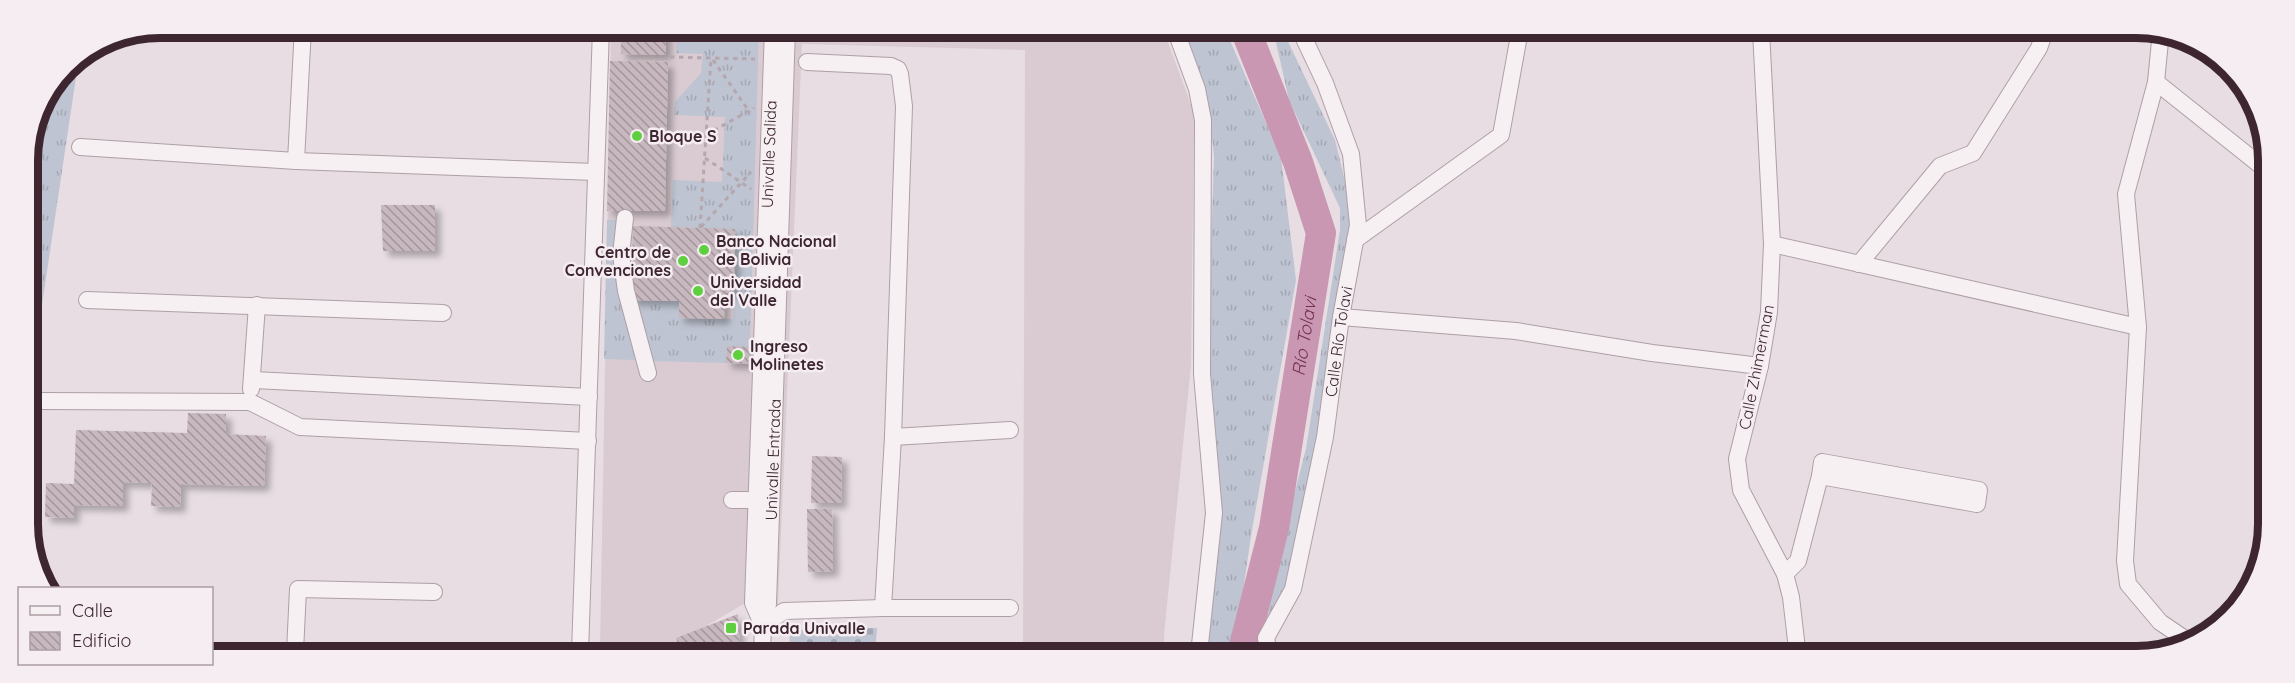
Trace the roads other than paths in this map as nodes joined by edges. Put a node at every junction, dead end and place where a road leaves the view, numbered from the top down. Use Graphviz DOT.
graph roads {
  1 [pos="302,38"];
  2 [pos="601,38"];
  3 [pos="773,38"];
  4 [pos="786,38"];
  5 [pos="1178,38"];
  6 [pos="1304,38"];
  7 [pos="1519,38"];
  8 [pos="1761,38"];
  9 [pos="2043,38"];
  10 [pos="2160,41"];
  11 [pos="807,62"];
  12 [pos="2156,82"];
  13 [pos="80,147"];
  14 [pos="296,161"];
  15 [pos="2258,163"];
  16 [pos="595,172"];
  17 [pos="625,218"];
  18 [pos="1355,240"];
  19 [pos="1772,244"];
  20 [pos="1859,264"];
  21 [pos="87,300"];
  22 [pos="257,305"];
  23 [pos="443,313"];
  24 [pos="1341,317"];
  25 [pos="2138,327"];
  26 [pos="1760,366"];
  27 [pos="648,373"];
  28 [pos="768,377"];
  29 [pos="252,380"];
  30 [pos="589,397"];
  31 [pos="40,401"];
  32 [pos="250,402"];
  33 [pos="1010,430"];
  34 [pos="893,437"];
  35 [pos="588,441"];
  36 [pos="1820,476"];
  37 [pos="732,500"];
  38 [pos="764,500"];
  39 [pos="1785,574"];
  40 [pos="434,592"];
  41 [pos="883,608"];
  42 [pos="1010,608"];
  43 [pos="763,626"];
  44 [pos="2181,636"];
  45 [pos="1200,645"];
  46 [pos="1267,645"];
  47 [pos="1797,645"];
  48 [pos="295,646"];
  49 [pos="580,646"];
  50 [pos="762,646"];
  1 -- 14 [label="street"];
  2 -- 16 [label="street"];
  3 -- 28 [label="street, Univalle Salida"];
  4 -- 28 [label="street, Univalle Entrada"];
  5 -- 45 [label="street"];
  6 -- 18 [label="street, Calle Río Tolavi"];
  7 -- 18 [label="street"];
  8 -- 19 [label="street, Calle Zhimerman"];
  9 -- 20 [label="street"];
  10 -- 12 [label="street"];
  11 -- 34 [label="street"];
  12 -- 15 [label="street"];
  12 -- 25 [label="street"];
  13 -- 14 [label="street"];
  14 -- 16 [label="street"];
  16 -- 30 [label="street"];
  17 -- 27 [label="street"];
  18 -- 24 [label="street, Calle Río Tolavi"];
  19 -- 20 [label="street"];
  19 -- 26 [label="street, Calle Zhimerman"];
  20 -- 25 [label="street"];
  21 -- 22 [label="street"];
  22 -- 23 [label="street"];
  22 -- 29 [label="street"];
  24 -- 26 [label="street"];
  24 -- 46 [label="street, Calle Río Tolavi"];
  25 -- 44 [label="street"];
  26 -- 39 [label="street, Calle Zhimerman"];
  28 -- 38 [label="street, Univalle Entrada"];
  29 -- 30 [label="street"];
  29 -- 32 [label="street"];
  30 -- 35 [label="street"];
  31 -- 32 [label="street"];
  32 -- 35 [label="street"];
  33 -- 34 [label="street"];
  34 -- 41 [label="street"];
  35 -- 49 [label="street"];
  36 -- 36 [label="street"];
  36 -- 39 [label="street"];
  37 -- 38 [label="street"];
  38 -- 43 [label="street"];
  39 -- 47 [label="street, Calle Zhimerman"];
  40 -- 48 [label="street"];
  41 -- 42 [label="street"];
  41 -- 43 [label="street"];
  43 -- 50 [label="street"];
}
